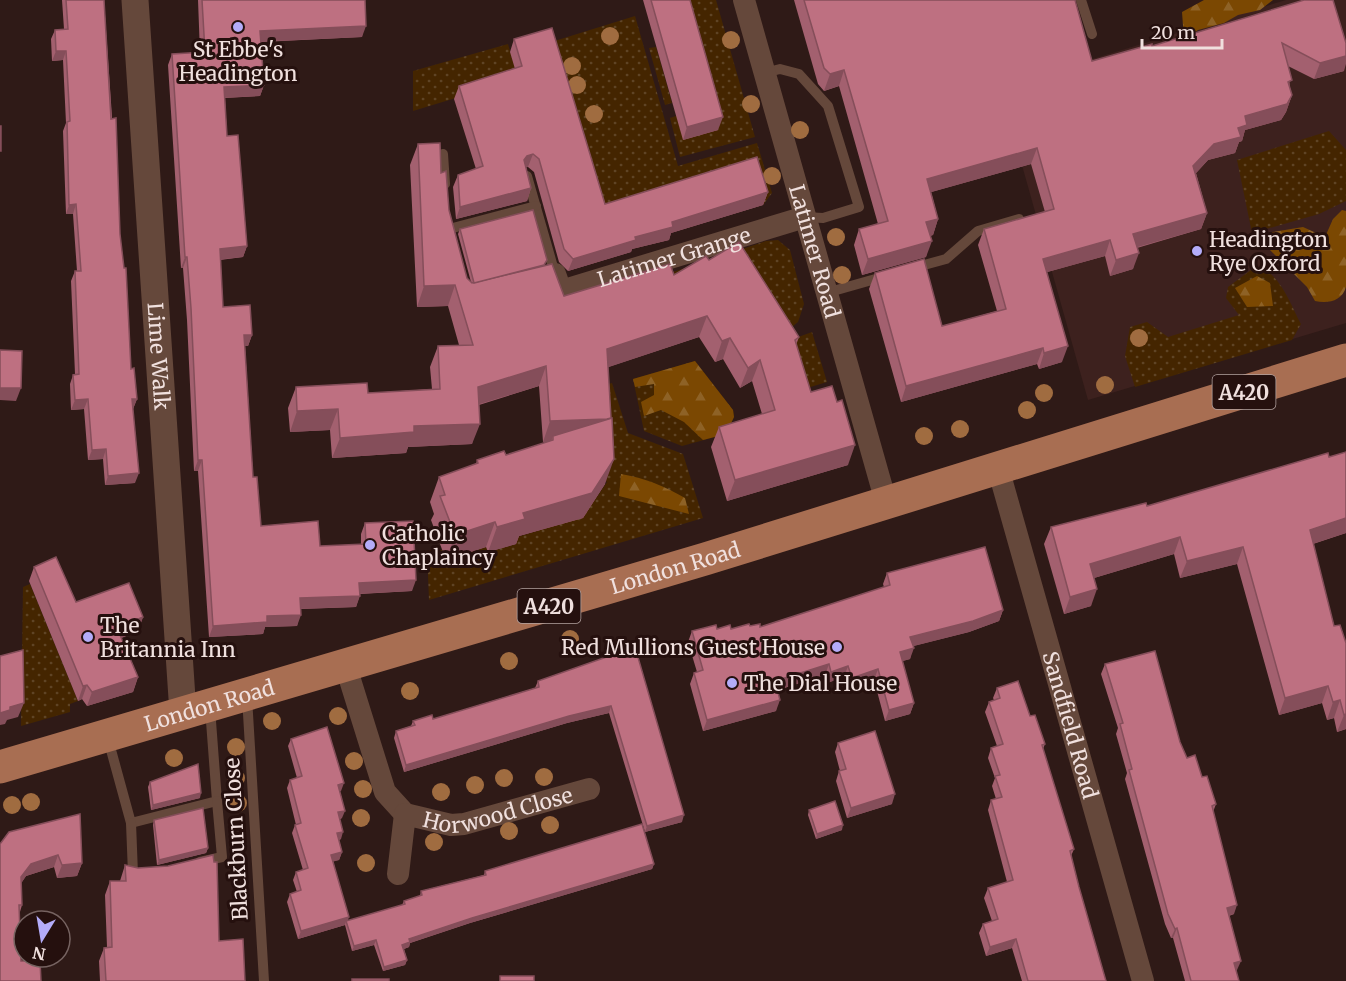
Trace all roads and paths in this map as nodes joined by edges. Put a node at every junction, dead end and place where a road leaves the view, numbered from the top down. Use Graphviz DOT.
graph roads {
  1 [pos="135,0"];
  2 [pos="744,0"];
  3 [pos="1081,0"];
  4 [pos="1092,34"];
  5 [pos="764,72"];
  6 [pos="443,154"];
  7 [pos="527,174"];
  8 [pos="446,197"];
  9 [pos="536,206"];
  10 [pos="805,217"];
  11 [pos="1019,219"];
  12 [pos="455,252"];
  13 [pos="550,275"];
  14 [pos="826,293"];
  15 [pos="1346,360"];
  16 [pos="998,468"];
  17 [pos="886,502"];
  18 [pos="346,667"];
  19 [pos="247,694"];
  20 [pos="197,709"];
  21 [pos="106,736"];
  22 [pos="0,767"];
  23 [pos="589,789"];
  24 [pos="218,801"];
  25 [pos="405,814"];
  26 [pos="131,823"];
  27 [pos="192,864"];
  28 [pos="152,873"];
  29 [pos="398,874"];
  30 [pos="264,981"];
  31 [pos="1143,981"];
  1 -- 20 [label="street, Lime Walk"];
  2 -- 5 [label="street, Latimer Road"];
  3 -- 4 [label="lane"];
  5 -- 10 [label="street, Latimer Road"];
  5 -- 10 [label="lane"];
  6 -- 8 [label="lane"];
  7 -- 9 [label="lane"];
  9 -- 12 [label="lane"];
  9 -- 13 [label="lane"];
  10 -- 13 [label="street, Latimer Grange"];
  10 -- 14 [label="street, Latimer Road"];
  11 -- 14 [label="lane"];
  14 -- 17 [label="street, Latimer Road"];
  15 -- 16 [label="main road, London Road / A420"];
  16 -- 17 [label="main road, London Road / A420"];
  16 -- 31 [label="street, Sandfield Road"];
  17 -- 18 [label="main road, London Road / A420"];
  18 -- 19 [label="main road, London Road / A420"];
  18 -- 25 [label="street, Horwood Close"];
  19 -- 20 [label="main road, London Road / A420"];
  19 -- 30 [label="lane, Blackburn Close"];
  20 -- 21 [label="main road, London Road / A420"];
  20 -- 24 [label="lane"];
  21 -- 22 [label="main road, London Road / A420"];
  21 -- 26 [label="lane"];
  23 -- 25 [label="street, Horwood Close"];
  24 -- 26 [label="lane"];
  24 -- 27 [label="lane"];
  25 -- 29 [label="street, Horwood Close"];
  26 -- 28 [label="lane"];
}
